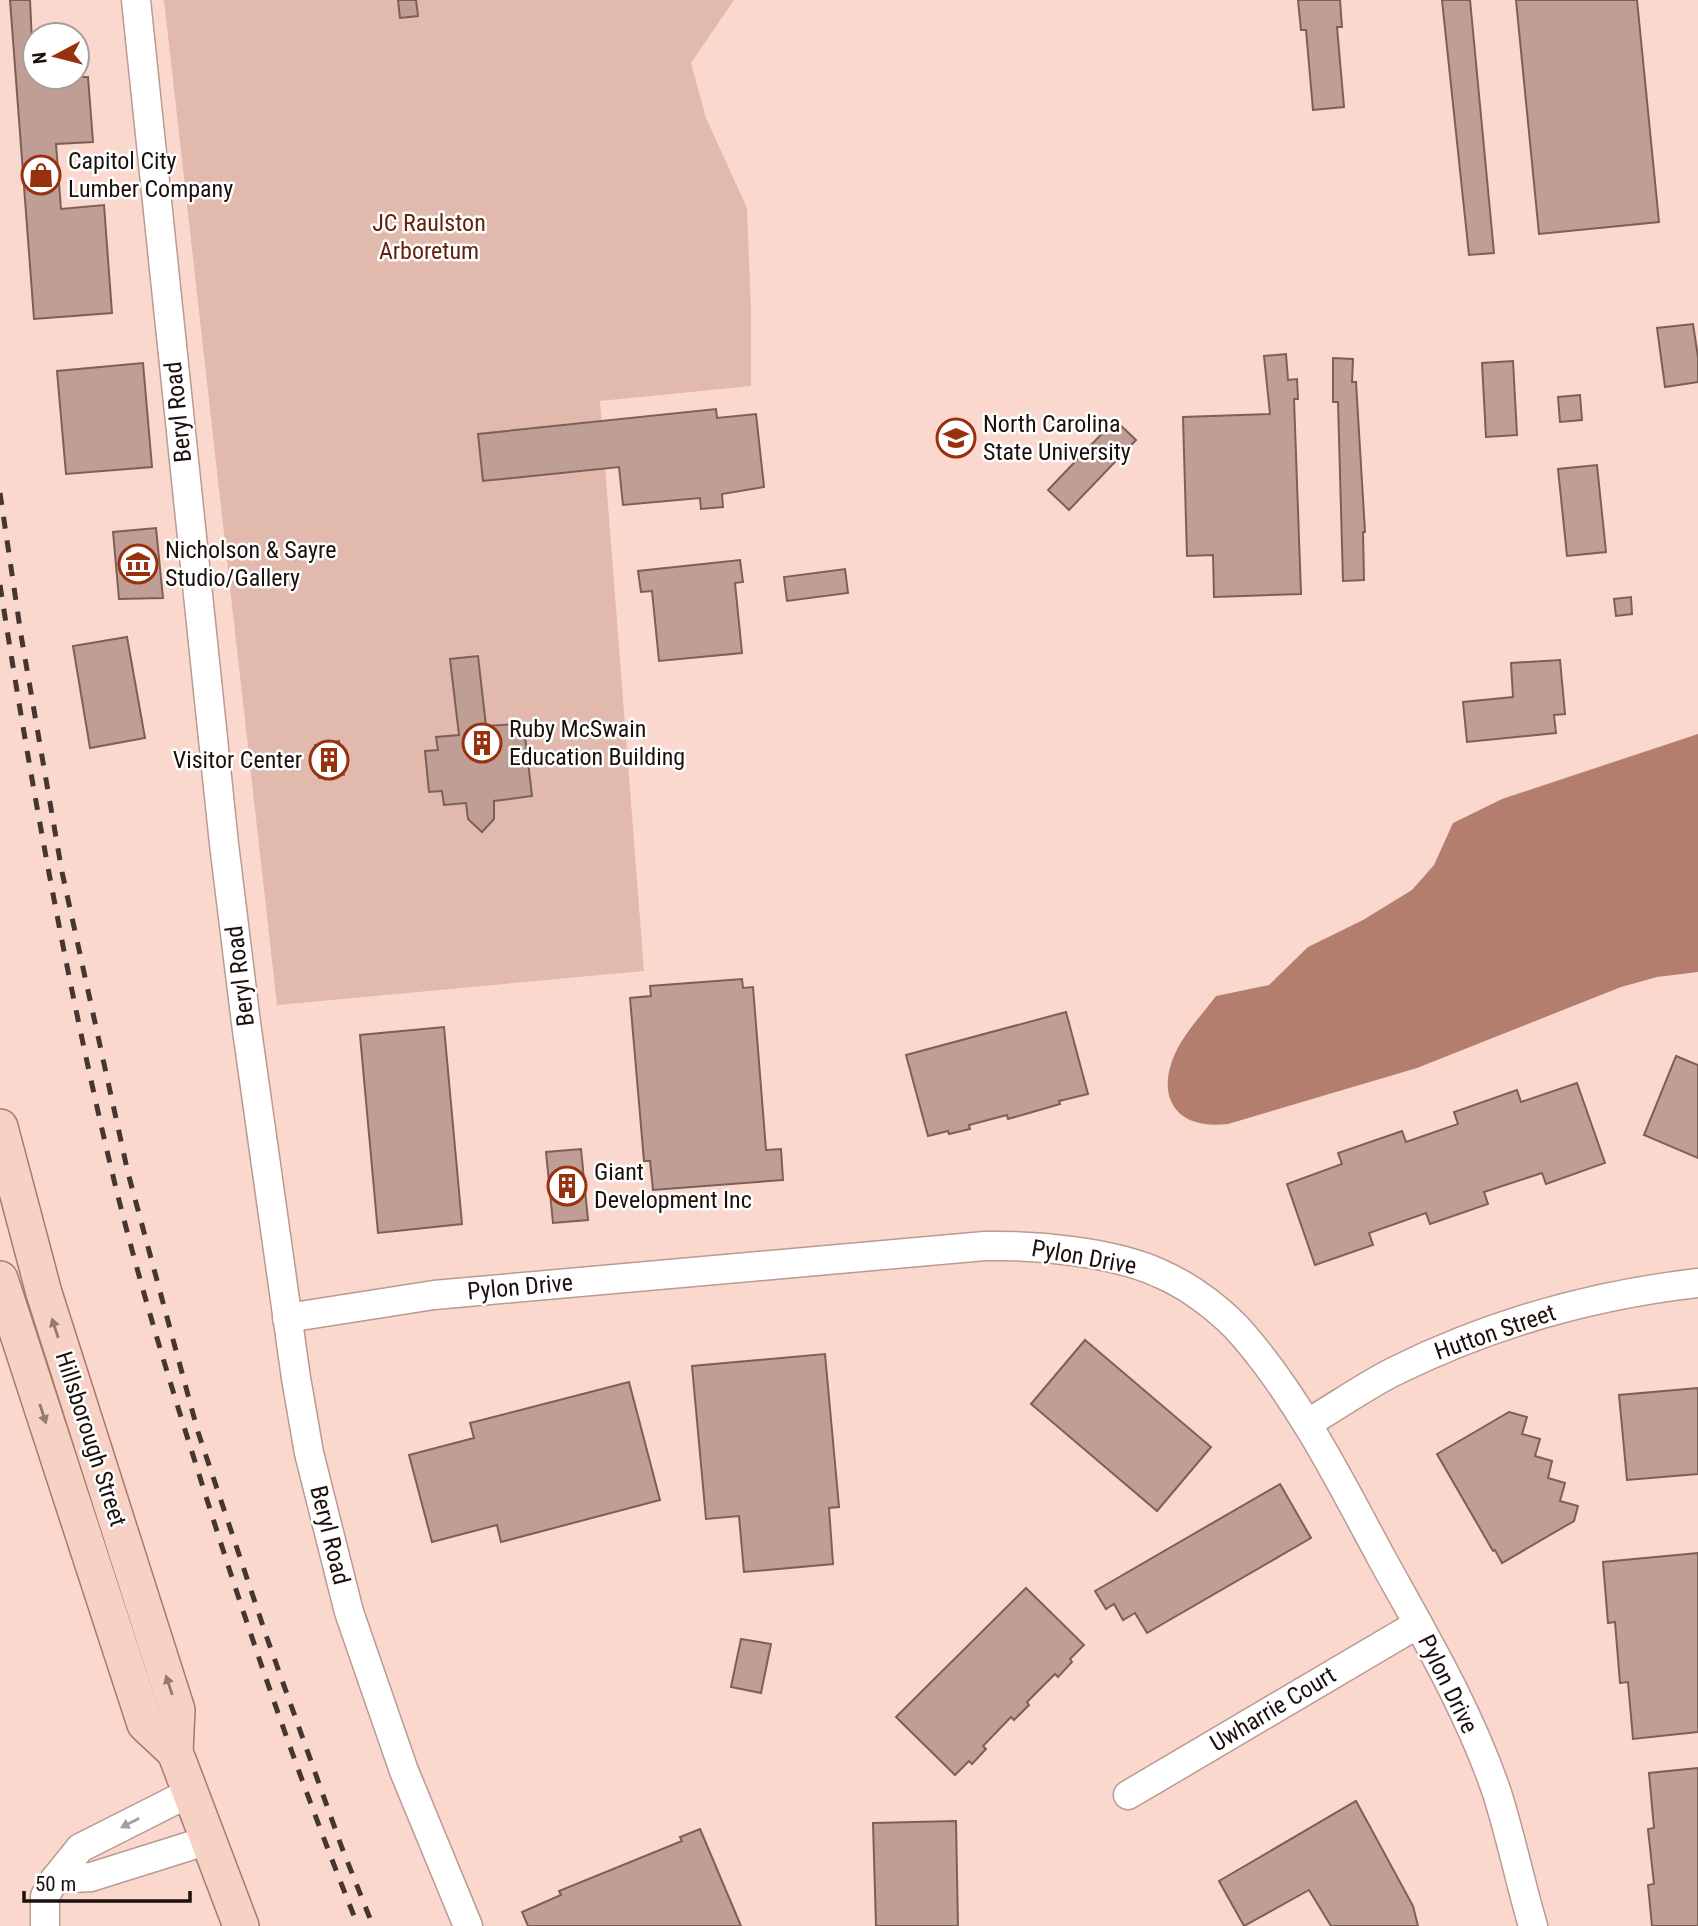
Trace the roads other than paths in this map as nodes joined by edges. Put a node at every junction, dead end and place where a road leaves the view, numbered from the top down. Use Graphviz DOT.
graph roads {
  1 [pos="136,0"];
  2 [pos="0,1127"];
  3 [pos="0,1279"];
  4 [pos="1698,1283"];
  5 [pos="287,1318"];
  6 [pos="1308,1423"];
  7 [pos="1418,1624"];
  8 [pos="175,1752"];
  9 [pos="191,1792"];
  10 [pos="1128,1795"];
  11 [pos="209,1840"];
  12 [pos="55,1878"];
  13 [pos="45,1926"];
  14 [pos="241,1926"];
  15 [pos="468,1926"];
  16 [pos="1533,1926"];
  1 -- 5 [label="street, Beryl Road"];
  8 -- 2 [label="main road, Hillsborough Street, one-way"];
  3 -- 8 [label="main road, Hillsborough Street, one-way"];
  4 -- 6 [label="street, Hutton Street"];
  5 -- 6 [label="street, Pylon Drive"];
  5 -- 15 [label="street, Beryl Road"];
  6 -- 7 [label="street, Pylon Drive"];
  7 -- 10 [label="street, Uwharrie Court"];
  7 -- 16 [label="street, Pylon Drive"];
  8 -- 9 [label="main road, Hillsborough Street"];
  9 -- 11 [label="main road, Hillsborough Street"];
  9 -- 12 [label="street, one-way"];
  11 -- 12 [label="street"];
  11 -- 14 [label="main road, Hillsborough Street"];
  12 -- 13 [label="street"];
}
